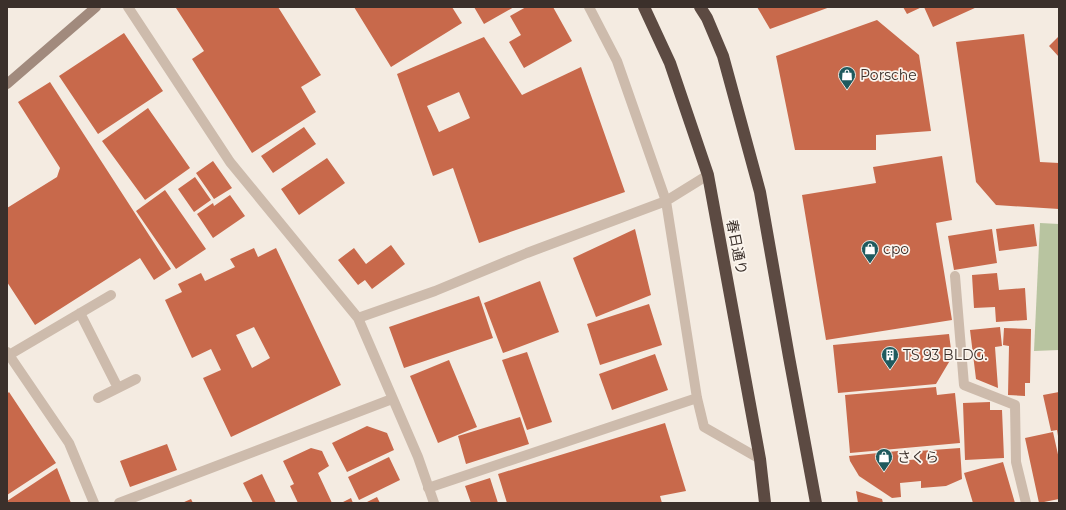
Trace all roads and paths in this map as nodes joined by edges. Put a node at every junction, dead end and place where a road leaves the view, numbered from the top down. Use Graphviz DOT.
graph roads {
  1 [pos="96,7"];
  2 [pos="128,7"];
  3 [pos="589,7"];
  4 [pos="644,7"];
  5 [pos="700,7"];
  6 [pos="7,84"];
  7 [pos="708,175"];
  8 [pos="666,201"];
  9 [pos="955,276"];
  10 [pos="111,295"];
  11 [pos="80,313"];
  12 [pos="358,318"];
  13 [pos="8,353"];
  14 [pos="136,379"];
  15 [pos="118,388"];
  16 [pos="98,398"];
  17 [pos="697,398"];
  18 [pos="392,399"];
  19 [pos="760,459"];
  20 [pos="428,488"];
  21 [pos="94,503"];
  22 [pos="119,503"];
  23 [pos="434,503"];
  24 [pos="765,503"];
  25 [pos="816,503"];
  26 [pos="1026,503"];
  1 -- 6 [label="street"];
  2 -- 12 [label="street"];
  3 -- 8 [label="street"];
  4 -- 7 [label="highway, 春日通り"];
  5 -- 25 [label="highway"];
  7 -- 8 [label="street"];
  7 -- 19 [label="highway, 春日通り"];
  8 -- 12 [label="street"];
  8 -- 17 [label="street"];
  9 -- 26 [label="street"];
  10 -- 11 [label="street"];
  11 -- 13 [label="street"];
  11 -- 15 [label="street"];
  12 -- 18 [label="street"];
  13 -- 21 [label="street"];
  14 -- 15 [label="street"];
  15 -- 16 [label="street"];
  17 -- 19 [label="street"];
  17 -- 20 [label="street"];
  18 -- 20 [label="street"];
  18 -- 22 [label="street"];
  19 -- 24 [label="highway, 春日通り"];
  20 -- 23 [label="street"];
}
